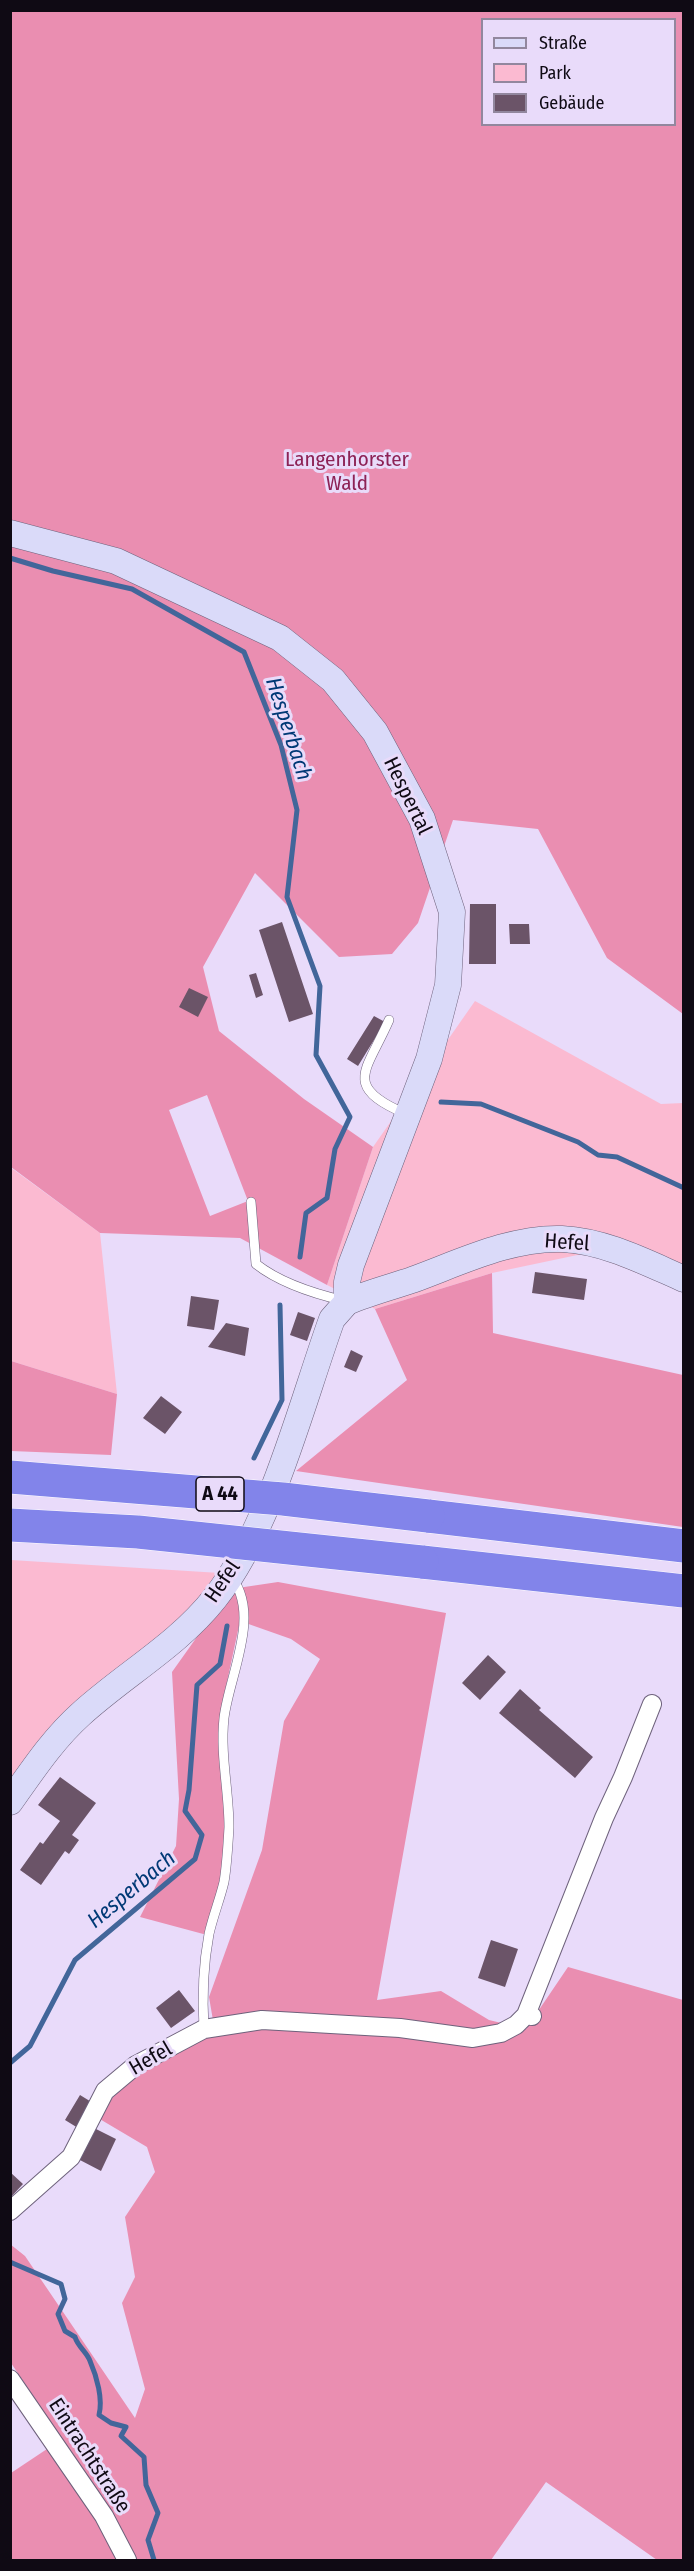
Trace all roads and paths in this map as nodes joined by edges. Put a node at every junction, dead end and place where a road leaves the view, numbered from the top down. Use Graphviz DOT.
graph roads {
  1 [pos="10,533"];
  2 [pos="389,1020"];
  3 [pos="409,1115"];
  4 [pos="251,1202"];
  5 [pos="684,1279"];
  6 [pos="347,1302"];
  7 [pos="10,1477"];
  8 [pos="10,1525"];
  9 [pos="684,1546"];
  10 [pos="230,1576"];
  11 [pos="684,1591"];
  12 [pos="652,1704"];
  13 [pos="10,1802"];
  14 [pos="204,2029"];
  15 [pos="10,2211"];
  16 [pos="10,2379"];
  17 [pos="127,2560"];
  1 -- 3 [label="main road, Hespertal"];
  2 -- 3 [label="lane"];
  3 -- 6 [label="main road, Hespertal"];
  4 -- 6 [label="lane"];
  5 -- 6 [label="main road, Hefel"];
  6 -- 10 [label="main road, Hefel"];
  7 -- 9 [label="highway, A 44, bridge"];
  8 -- 11 [label="highway, A 44, bridge"];
  10 -- 13 [label="main road, Hefel"];
  10 -- 14 [label="lane"];
  12 -- 14 [label="street, Hefel"];
  14 -- 15 [label="street, Hefel"];
  16 -- 17 [label="street, Eintrachtstraße"];
}
